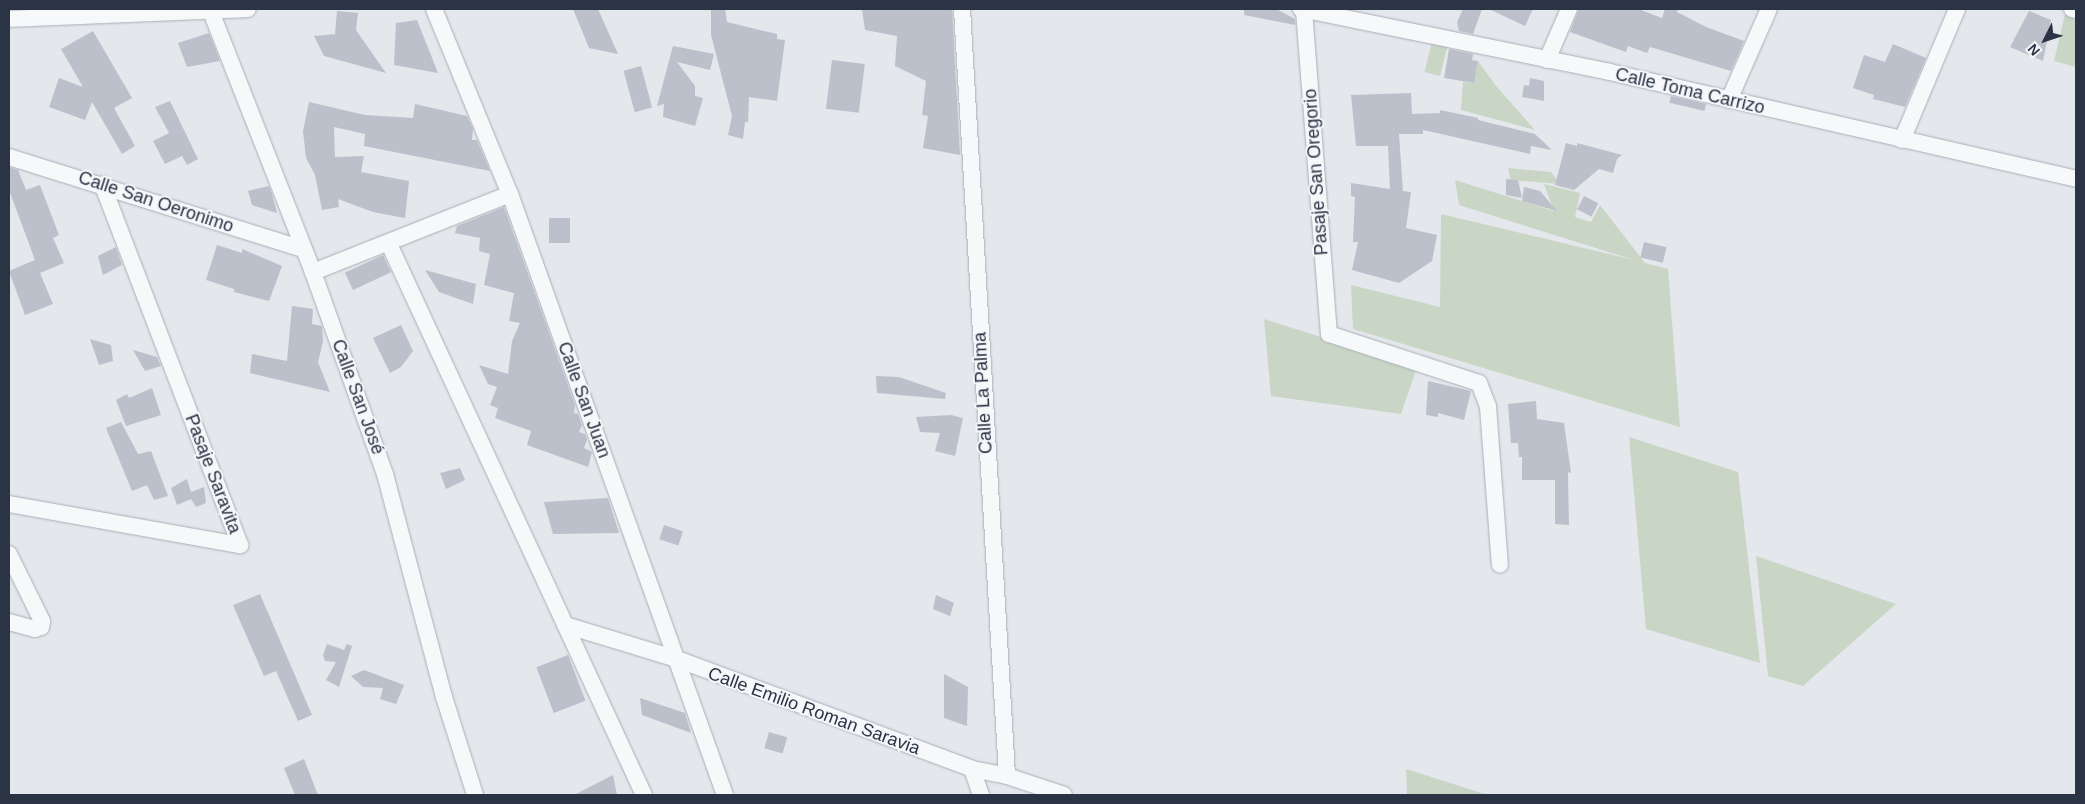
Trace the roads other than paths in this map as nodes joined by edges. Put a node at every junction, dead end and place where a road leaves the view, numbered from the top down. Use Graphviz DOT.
graph roads {
  1 [pos="248,9"];
  2 [pos="434,9"];
  3 [pos="962,9"];
  4 [pos="1303,9"];
  5 [pos="1569,9"];
  6 [pos="1769,9"];
  7 [pos="1957,9"];
  8 [pos="2072,9"];
  9 [pos="211,10"];
  10 [pos="2076,10"];
  11 [pos="9,19"];
  12 [pos="1547,60"];
  13 [pos="1729,100"];
  14 [pos="1902,140"];
  15 [pos="9,157"];
  16 [pos="2076,179"];
  17 [pos="102,184"];
  18 [pos="510,194"];
  19 [pos="389,244"];
  20 [pos="302,249"];
  21 [pos="313,272"];
  22 [pos="9,504"];
  23 [pos="9,554"];
  24 [pos="1500,565"];
  25 [pos="9,622"];
  26 [pos="565,625"];
  27 [pos="677,660"];
  28 [pos="972,769"];
  29 [pos="1007,776"];
  30 [pos="475,795"];
  31 [pos="644,795"];
  32 [pos="725,795"];
  33 [pos="981,795"];
  34 [pos="1064,795"];
  1 -- 9 [label="street"];
  2 -- 18 [label="street, Calle San Juan"];
  3 -- 29 [label="street, Calle La Palma"];
  4 -- 12 [label="street, Calle Toma Carrizo"];
  4 -- 24 [label="street, Pasaje San Oregorio"];
  5 -- 12 [label="street"];
  6 -- 13 [label="street"];
  7 -- 14 [label="street"];
  8 -- 10 [label="street"];
  9 -- 11 [label="street"];
  9 -- 20 [label="street, Calle San José"];
  12 -- 13 [label="street, Calle Toma Carrizo"];
  13 -- 14 [label="street, Calle Toma Carrizo"];
  14 -- 16 [label="street, Calle Toma Carrizo"];
  15 -- 17 [label="street, Calle San Oeronimo"];
  17 -- 20 [label="street, Calle San Oeronimo"];
  17 -- 22 [label="street, Pasaje Saravita"];
  18 -- 19 [label="street"];
  18 -- 27 [label="street, Calle San Juan"];
  19 -- 21 [label="street"];
  19 -- 26 [label="street"];
  20 -- 21 [label="street, Calle San José"];
  21 -- 30 [label="street, Calle San José"];
  23 -- 25 [label="street"];
  26 -- 27 [label="street, Calle Emilio Roman Saravia"];
  26 -- 31 [label="street"];
  27 -- 28 [label="street, Calle Emilio Roman Saravia"];
  27 -- 32 [label="street, Calle San Juan"];
  28 -- 29 [label="street, Calle Emilio Roman Saravia"];
  28 -- 33 [label="street"];
  29 -- 34 [label="street, Calle Emilio Roman Saravia"];
}
